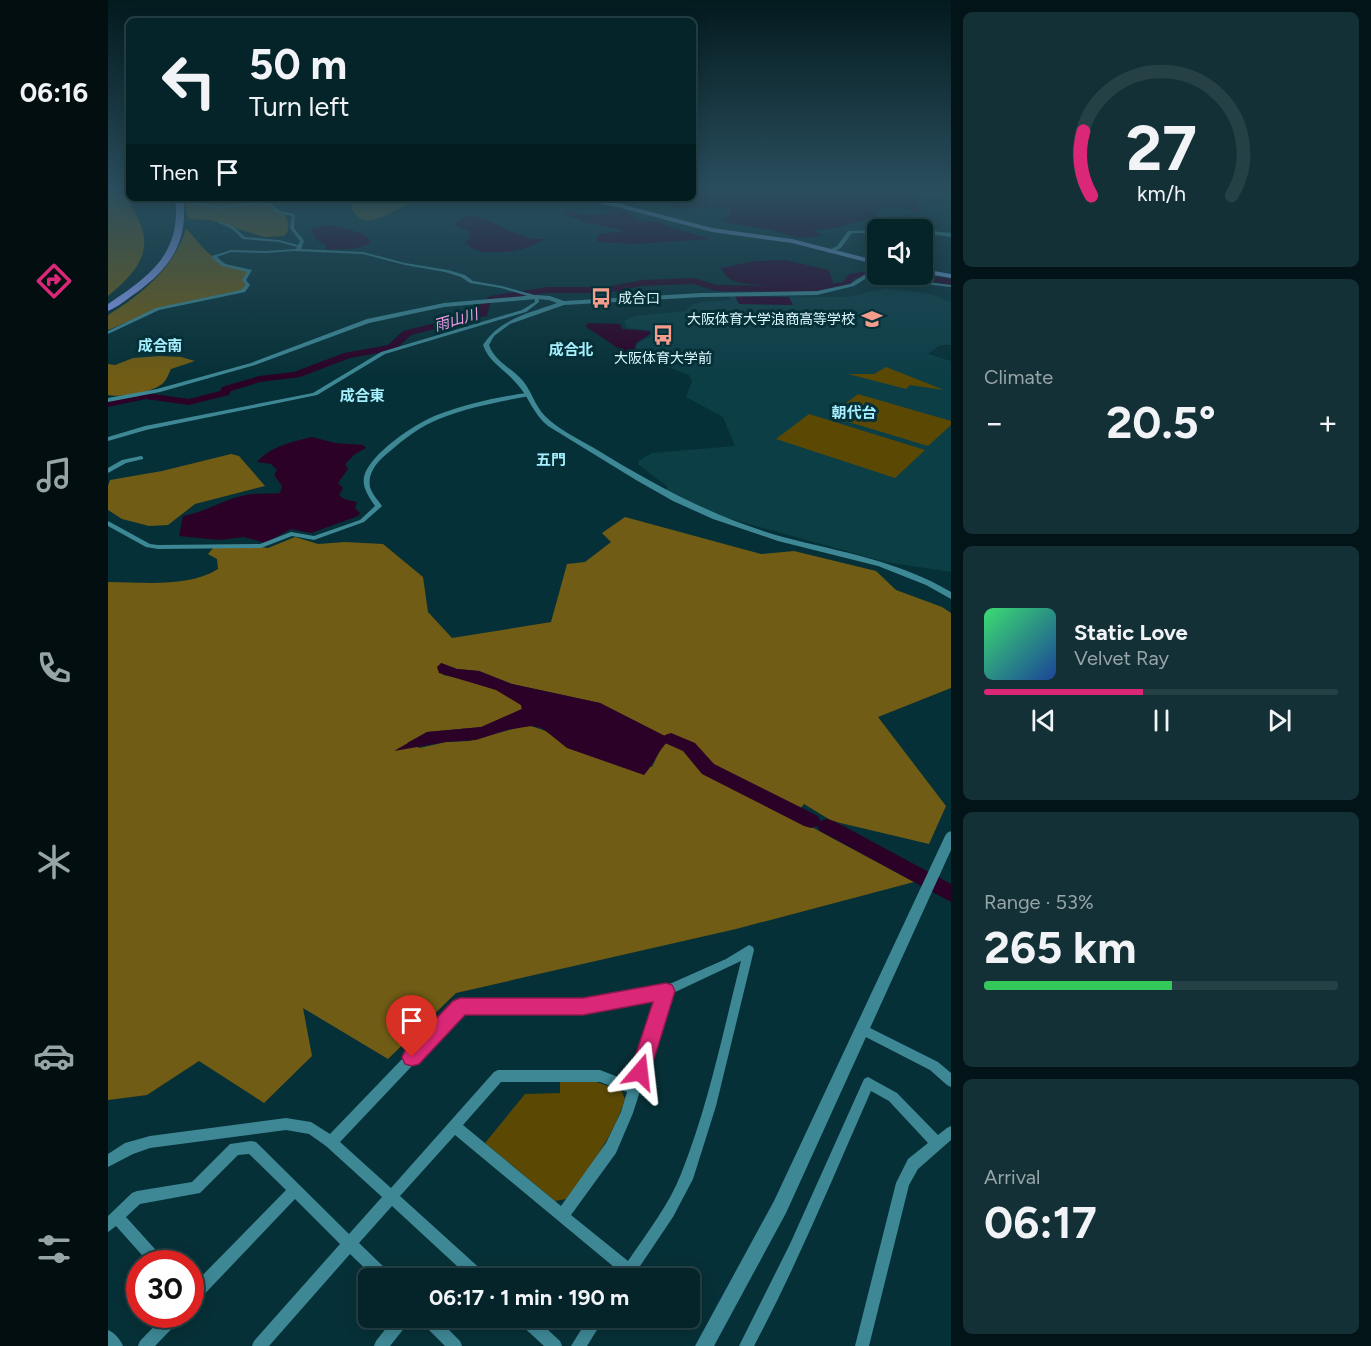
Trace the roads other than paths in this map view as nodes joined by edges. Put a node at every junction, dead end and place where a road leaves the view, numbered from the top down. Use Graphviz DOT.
graph roads {
  1 [pos="163,253"];
  2 [pos="170,253"];
  3 [pos="225,253"];
  4 [pos="347,253"];
  5 [pos="833,253"];
  6 [pos="867,261"];
  7 [pos="933,273"];
  8 [pos="951,276"];
  9 [pos="867,277"];
  10 [pos="933,284"];
  11 [pos="951,286"];
  12 [pos="536,297"];
  13 [pos="108,301"];
  14 [pos="563,303"];
  15 [pos="108,308"];
  16 [pos="108,333"];
  17 [pos="527,395"];
  18 [pos="108,400"];
  19 [pos="108,439"];
  20 [pos="141,458"];
  21 [pos="108,471"];
  22 [pos="108,523"];
  23 [pos="951,596"];
  24 [pos="951,836"];
  25 [pos="666,991"];
  26 [pos="862,1029"];
  27 [pos="951,1081"];
  28 [pos="634,1089"];
  29 [pos="454,1126"];
  30 [pos="951,1132"];
  31 [pos="331,1142"];
  32 [pos="938,1144"];
  33 [pos="108,1161"];
  34 [pos="295,1190"];
  35 [pos="391,1197"];
  36 [pos="562,1216"];
  37 [pos="113,1221"];
  38 [pos="350,1243"];
  39 [pos="144,1250"];
  40 [pos="376,1268"];
  41 [pos="469,1268"];
  42 [pos="620,1268"];
  43 [pos="631,1268"];
  44 [pos="204,1284"];
  45 [pos="162,1328"];
  46 [pos="395,1328"];
  47 [pos="437,1328"];
  48 [pos="535,1328"];
  49 [pos="590,1328"];
  50 [pos="108,1336"];
  51 [pos="116,1346"];
  52 [pos="145,1346"];
  53 [pos="260,1346"];
  54 [pos="381,1346"];
  55 [pos="455,1346"];
  56 [pos="555,1346"];
  57 [pos="578,1346"];
  58 [pos="704,1346"];
  59 [pos="746,1346"];
  60 [pos="862,1346"];
  1 -- 13 [label="highway"];
  2 -- 15 [label="highway"];
  3 -- 16 [label="street"];
  4 -- 12 [label="street"];
  5 -- 6 [label="main road"];
  7 -- 8 [label="main road"];
  9 -- 14 [label="street"];
  10 -- 11 [label="street"];
  12 -- 14 [label="street"];
  12 -- 18 [label="street"];
  12 -- 19 [label="street"];
  14 -- 17 [label="street"];
  17 -- 22 [label="street"];
  17 -- 23 [label="street"];
  20 -- 21 [label="street"];
  24 -- 26 [label="street"];
  25 -- 28 [label="street"];
  25 -- 31 [label="street"];
  25 -- 43 [label="street"];
  26 -- 27 [label="street"];
  26 -- 58 [label="street"];
  28 -- 29 [label="street"];
  28 -- 36 [label="street"];
  29 -- 35 [label="street"];
  29 -- 36 [label="street"];
  30 -- 32 [label="street"];
  31 -- 33 [label="street"];
  31 -- 35 [label="street"];
  32 -- 59 [label="street"];
  32 -- 60 [label="street"];
  34 -- 37 [label="street"];
  34 -- 38 [label="street"];
  34 -- 44 [label="street"];
  35 -- 38 [label="street"];
  35 -- 41 [label="street"];
  36 -- 42 [label="street"];
  37 -- 39 [label="street"];
  38 -- 40 [label="street"];
  38 -- 53 [label="street"];
  45 -- 52 [label="street"];
  46 -- 54 [label="street"];
  47 -- 55 [label="street"];
  48 -- 56 [label="street"];
  49 -- 57 [label="street"];
  50 -- 51 [label="street"];
}
